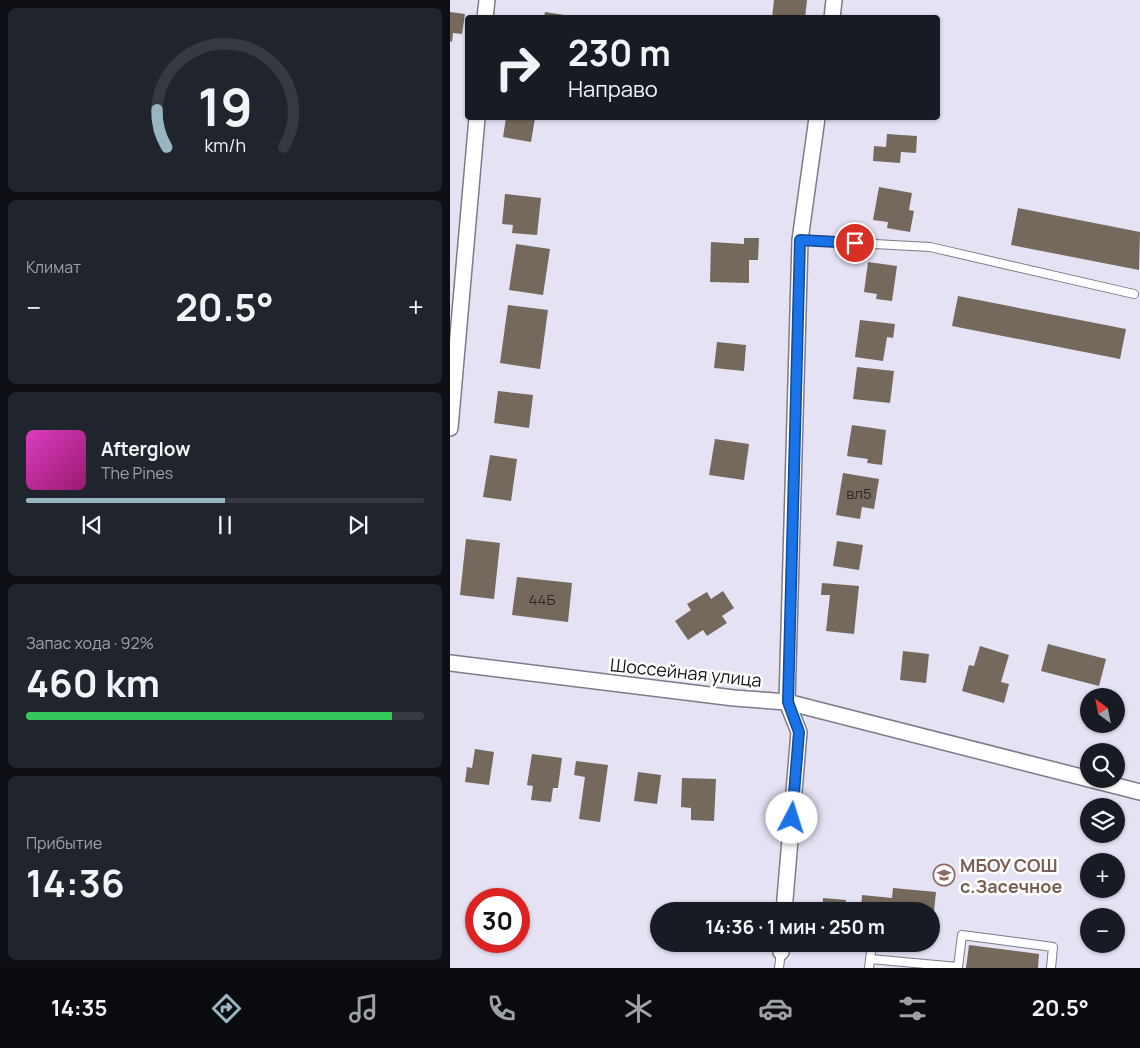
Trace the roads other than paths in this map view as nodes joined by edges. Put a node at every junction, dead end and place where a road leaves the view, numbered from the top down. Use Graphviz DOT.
graph roads {
  1 [pos="487,0"];
  2 [pos="834,0"];
  3 [pos="485,15"];
  4 [pos="832,15"];
  5 [pos="477,120"];
  6 [pos="817,120"];
  7 [pos="800,240"];
  8 [pos="1134,294"];
  9 [pos="450,428"];
  10 [pos="450,663"];
  11 [pos="788,702"];
  12 [pos="1080,777"];
  13 [pos="1124,788"];
  14 [pos="1140,792"];
  15 [pos="785,902"];
  16 [pos="781,952"];
  17 [pos="870,964"];
  18 [pos="779,968"];
  19 [pos="1051,968"];
  1 -- 3 [label="street"];
  2 -- 4 [label="street"];
  5 -- 9 [label="street"];
  6 -- 7 [label="street"];
  7 -- 8 [label="lane"];
  7 -- 11 [label="street"];
  10 -- 11 [label="street, Шоссейная улица"];
  11 -- 12 [label="street, Шоссейная улица"];
  11 -- 15 [label="street"];
  13 -- 14 [label="street, Шоссейная улица"];
  16 -- 18 [label="lane"];
  17 -- 19 [label="lane"];
}
